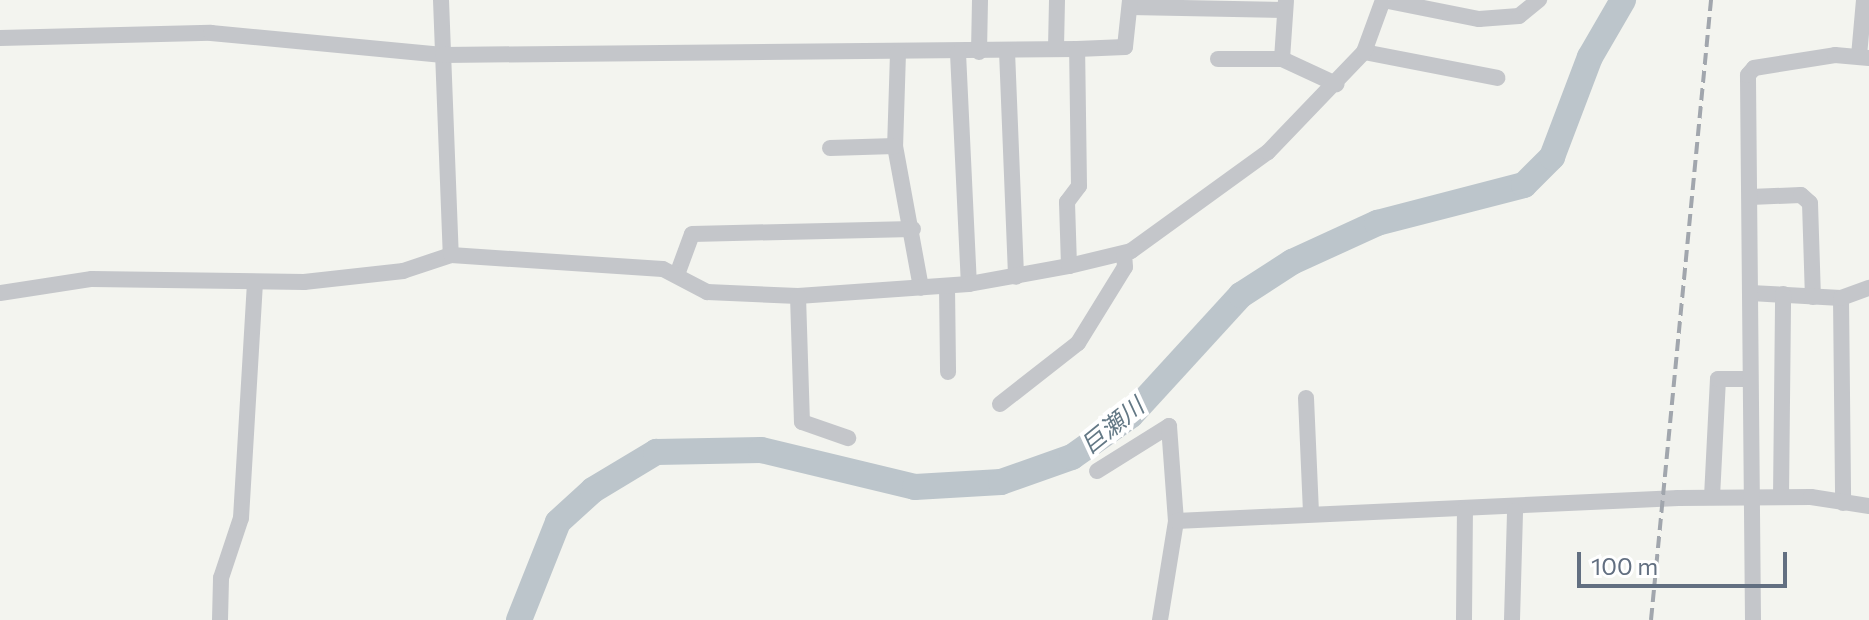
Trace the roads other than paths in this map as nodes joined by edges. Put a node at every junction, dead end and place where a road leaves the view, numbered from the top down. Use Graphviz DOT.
graph roads {
  1 [pos="441,0"];
  2 [pos="980,0"];
  3 [pos="1057,0"];
  4 [pos="1383,0"];
  5 [pos="1539,0"];
  6 [pos="1864,0"];
  7 [pos="1130,4"];
  8 [pos="1285,5"];
  9 [pos="0,38"];
  10 [pos="1056,48"];
  11 [pos="1077,49"];
  12 [pos="1007,51"];
  13 [pos="979,52"];
  14 [pos="1364,52"];
  15 [pos="898,53"];
  16 [pos="958,53"];
  17 [pos="443,55"];
  18 [pos="1864,57"];
  19 [pos="1218,59"];
  20 [pos="1282,59"];
  21 [pos="1498,78"];
  22 [pos="1336,84"];
  23 [pos="895,146"];
  24 [pos="830,148"];
  25 [pos="1750,197"];
  26 [pos="913,229"];
  27 [pos="1124,254"];
  28 [pos="451,255"];
  29 [pos="1069,266"];
  30 [pos="678,272"];
  31 [pos="1016,277"];
  32 [pos="255,282"];
  33 [pos="969,284"];
  34 [pos="947,286"];
  35 [pos="921,288"];
  36 [pos="1869,288"];
  37 [pos="0,293"];
  38 [pos="1751,293"];
  39 [pos="1783,294"];
  40 [pos="798,296"];
  41 [pos="1813,297"];
  42 [pos="1841,298"];
  43 [pos="948,372"];
  44 [pos="1750,379"];
  45 [pos="1306,398"];
  46 [pos="1000,404"];
  47 [pos="848,438"];
  48 [pos="1097,471"];
  49 [pos="1712,497"];
  50 [pos="1748,497"];
  51 [pos="1781,497"];
  52 [pos="1843,503"];
  53 [pos="1869,506"];
  54 [pos="1465,510"];
  55 [pos="1515,511"];
  56 [pos="1311,513"];
  57 [pos="1176,521"];
  58 [pos="220,620"];
  59 [pos="1160,620"];
  60 [pos="1464,620"];
  61 [pos="1512,620"];
  62 [pos="1753,620"];
  1 -- 17 [label="street"];
  2 -- 13 [label="street"];
  3 -- 10 [label="street"];
  4 -- 5 [label="street"];
  4 -- 14 [label="street"];
  6 -- 18 [label="street"];
  7 -- 8 [label="street"];
  7 -- 11 [label="street"];
  8 -- 20 [label="street"];
  9 -- 17 [label="street"];
  10 -- 11 [label="street"];
  10 -- 12 [label="street"];
  11 -- 29 [label="street"];
  12 -- 13 [label="street"];
  12 -- 31 [label="street"];
  13 -- 16 [label="street"];
  14 -- 21 [label="street"];
  14 -- 22 [label="street"];
  15 -- 16 [label="street"];
  15 -- 17 [label="street"];
  15 -- 23 [label="street"];
  16 -- 33 [label="street"];
  17 -- 28 [label="street"];
  18 -- 25 [label="street"];
  19 -- 20 [label="street"];
  20 -- 22 [label="street"];
  22 -- 27 [label="street"];
  23 -- 24 [label="street"];
  23 -- 26 [label="street"];
  25 -- 38 [label="street"];
  25 -- 41 [label="street"];
  26 -- 30 [label="street"];
  26 -- 35 [label="street"];
  27 -- 29 [label="street"];
  27 -- 46 [label="street"];
  28 -- 30 [label="street"];
  28 -- 32 [label="street"];
  29 -- 31 [label="street"];
  30 -- 40 [label="street"];
  31 -- 33 [label="street"];
  32 -- 37 [label="street"];
  32 -- 58 [label="street"];
  33 -- 34 [label="street"];
  34 -- 35 [label="street"];
  34 -- 43 [label="street"];
  35 -- 40 [label="street"];
  36 -- 42 [label="street"];
  38 -- 39 [label="street"];
  38 -- 44 [label="street"];
  39 -- 41 [label="street"];
  39 -- 51 [label="street"];
  40 -- 47 [label="street"];
  41 -- 42 [label="street"];
  42 -- 52 [label="street"];
  44 -- 49 [label="street"];
  44 -- 50 [label="street"];
  45 -- 56 [label="street"];
  48 -- 57 [label="street"];
  49 -- 50 [label="street"];
  49 -- 55 [label="street"];
  50 -- 51 [label="street"];
  50 -- 62 [label="street"];
  51 -- 52 [label="street"];
  52 -- 53 [label="street"];
  54 -- 55 [label="street"];
  54 -- 56 [label="street"];
  54 -- 60 [label="street"];
  55 -- 61 [label="street"];
  56 -- 57 [label="street"];
  57 -- 59 [label="street"];
}
